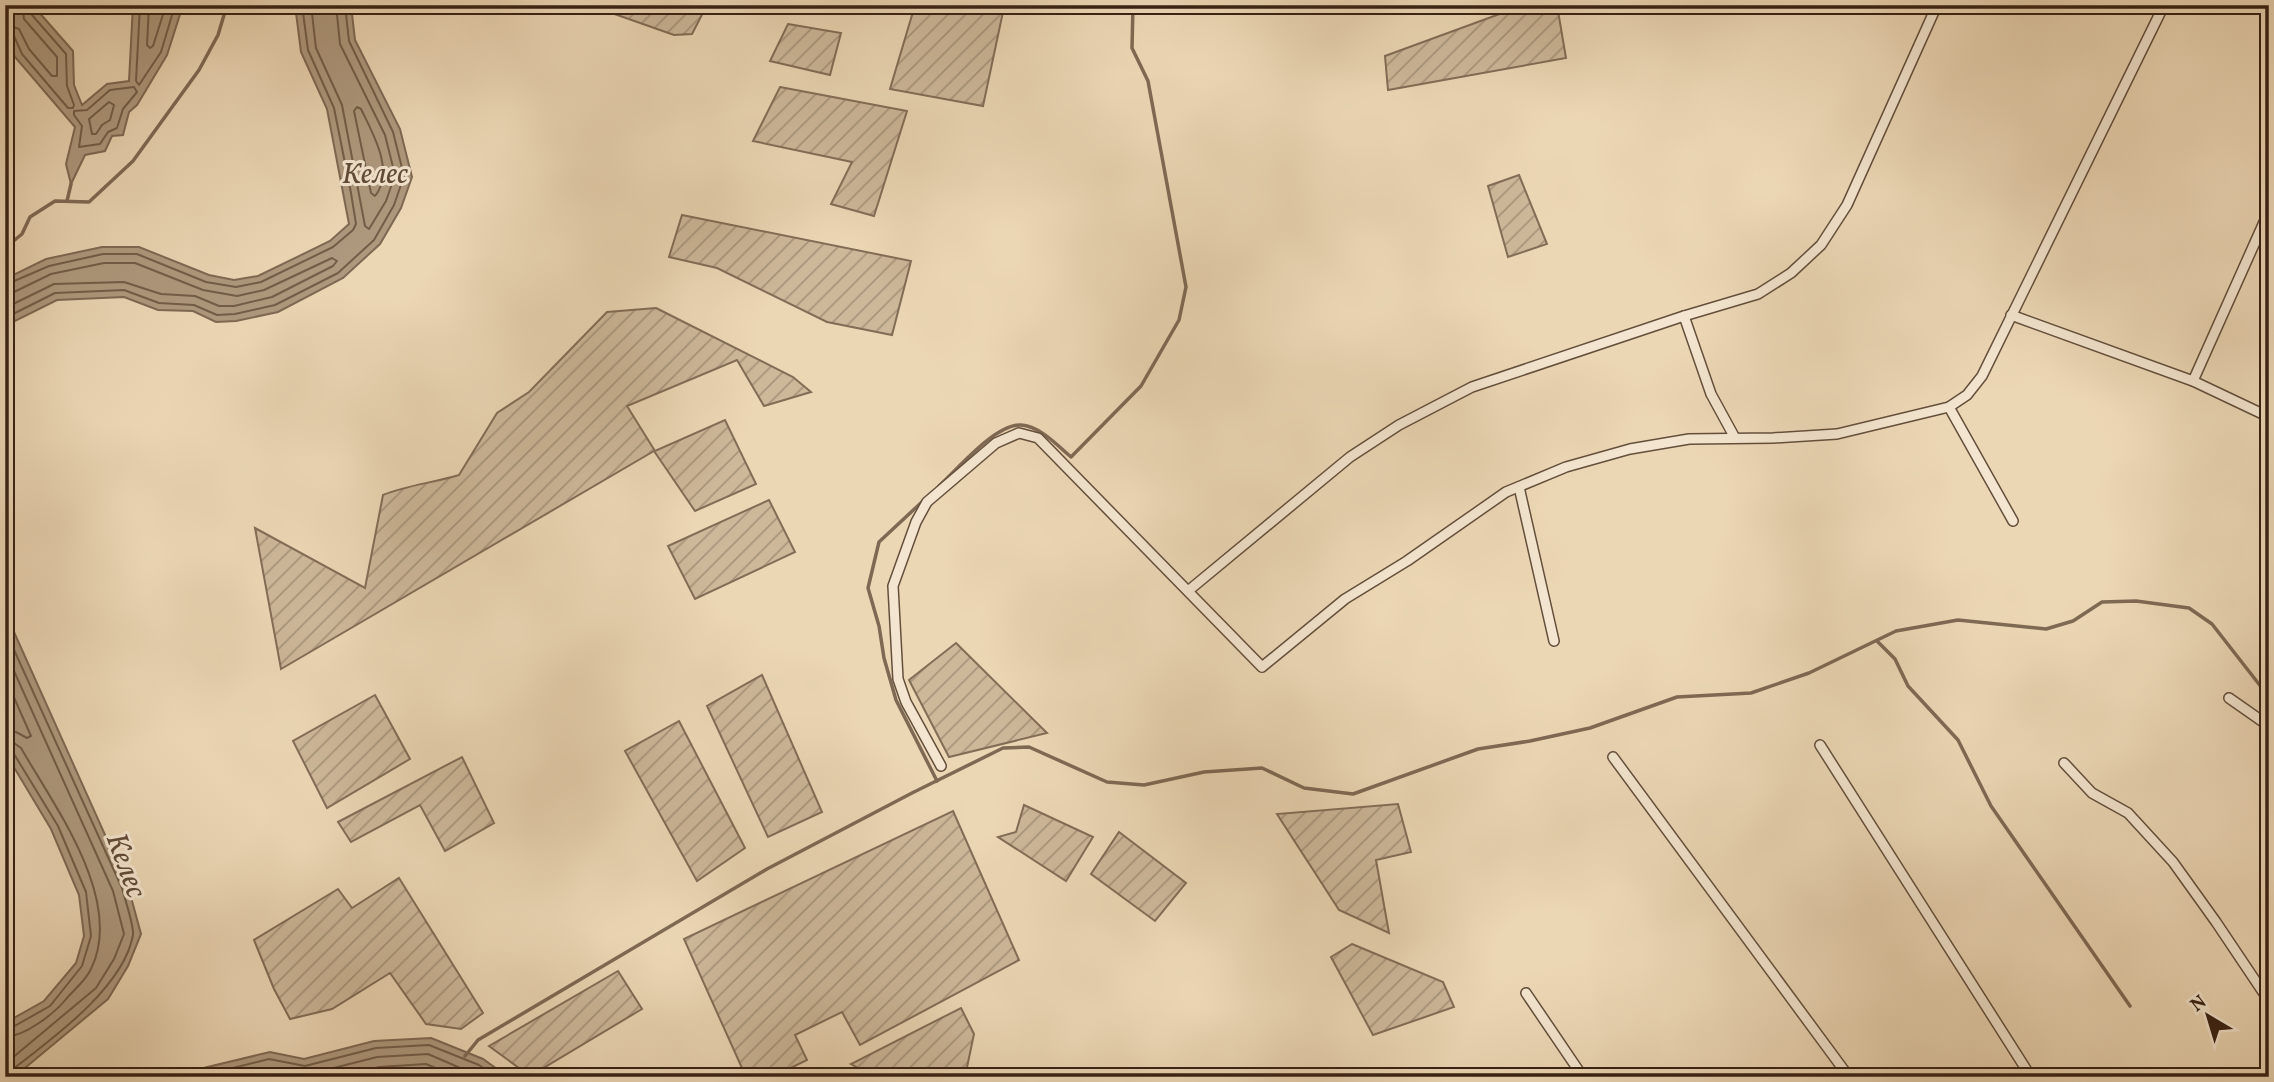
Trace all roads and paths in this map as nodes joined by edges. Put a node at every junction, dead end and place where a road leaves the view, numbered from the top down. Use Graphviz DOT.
graph roads {
  1 [pos="1937,5"];
  2 [pos="2164,5"];
  3 [pos="2269,211"];
  4 [pos="2011,315"];
  5 [pos="1684,316"];
  6 [pos="2193,381"];
  7 [pos="1949,407"];
  8 [pos="2269,417"];
  9 [pos="1735,439"];
  10 [pos="1518,487"];
  11 [pos="2013,521"];
  12 [pos="1188,591"];
  13 [pos="1555,641"];
  14 [pos="2229,698"];
  15 [pos="2269,726"];
  16 [pos="1820,745"];
  17 [pos="1613,757"];
  18 [pos="2064,763"];
  19 [pos="942,766"];
  20 [pos="1526,993"];
  21 [pos="2269,1001"];
  22 [pos="1583,1077"];
  23 [pos="1849,1077"];
  24 [pos="2031,1077"];
  1 -- 5 [label="street"];
  2 -- 4 [label="street"];
  3 -- 6 [label="street"];
  4 -- 6 [label="street"];
  4 -- 7 [label="street"];
  5 -- 9 [label="street"];
  5 -- 12 [label="street"];
  6 -- 8 [label="street"];
  7 -- 9 [label="street"];
  7 -- 11 [label="street"];
  9 -- 10 [label="street"];
  10 -- 12 [label="street"];
  10 -- 13 [label="street"];
  12 -- 19 [label="street"];
  14 -- 15 [label="street"];
  16 -- 24 [label="street"];
  17 -- 23 [label="street"];
  18 -- 21 [label="street"];
  20 -- 22 [label="street"];
}
